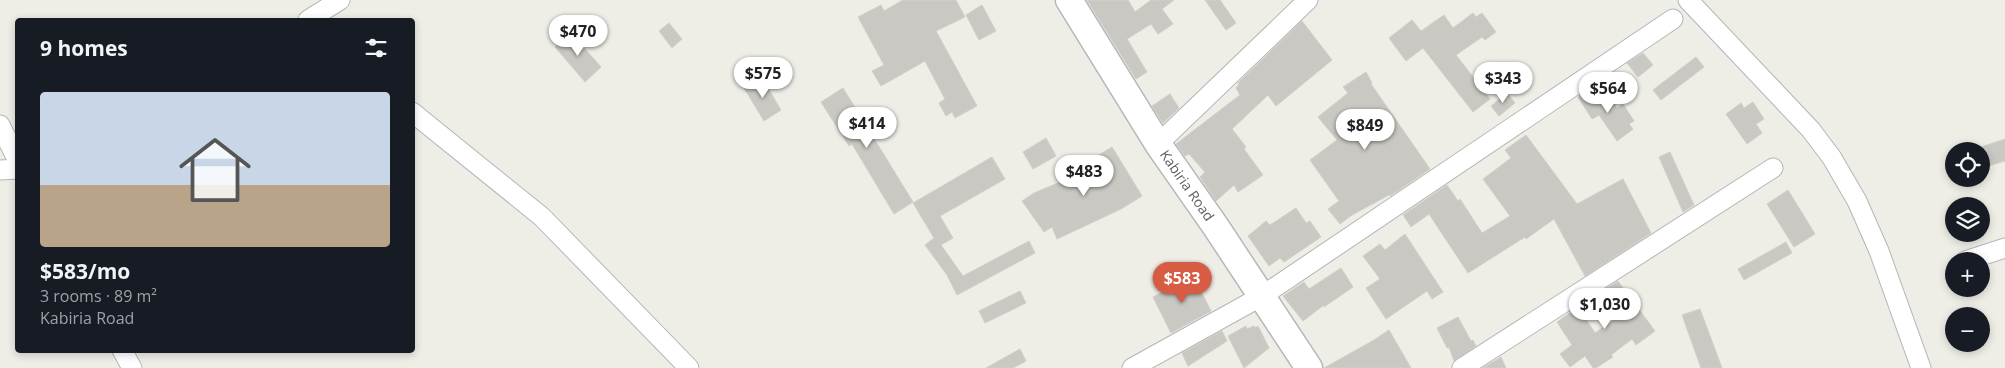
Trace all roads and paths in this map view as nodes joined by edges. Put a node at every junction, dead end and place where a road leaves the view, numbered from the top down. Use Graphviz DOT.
graph roads {
  1 [pos="340,0"];
  2 [pos="1069,0"];
  3 [pos="1308,0"];
  4 [pos="1688,0"];
  5 [pos="311,18"];
  6 [pos="1674,19"];
  7 [pos="415,114"];
  8 [pos="0,125"];
  9 [pos="1158,144"];
  10 [pos="15,155"];
  11 [pos="1773,168"];
  12 [pos="15,169"];
  13 [pos="0,170"];
  14 [pos="2005,248"];
  15 [pos="1990,253"];
  16 [pos="1262,296"];
  17 [pos="124,353"];
  18 [pos="132,368"];
  19 [pos="689,368"];
  20 [pos="1132,368"];
  21 [pos="1309,368"];
  22 [pos="1462,368"];
  23 [pos="1921,368"];
  1 -- 5 [label="street"];
  2 -- 9 [label="main road, Kabiria Road"];
  3 -- 9 [label="street"];
  4 -- 23 [label="street"];
  6 -- 16 [label="street"];
  7 -- 19 [label="street"];
  8 -- 10 [label="street"];
  9 -- 16 [label="main road, Kabiria Road"];
  11 -- 22 [label="street"];
  12 -- 13 [label="street"];
  14 -- 15 [label="street"];
  16 -- 20 [label="street"];
  16 -- 21 [label="main road, Kabiria Road"];
  17 -- 18 [label="street"];
}
